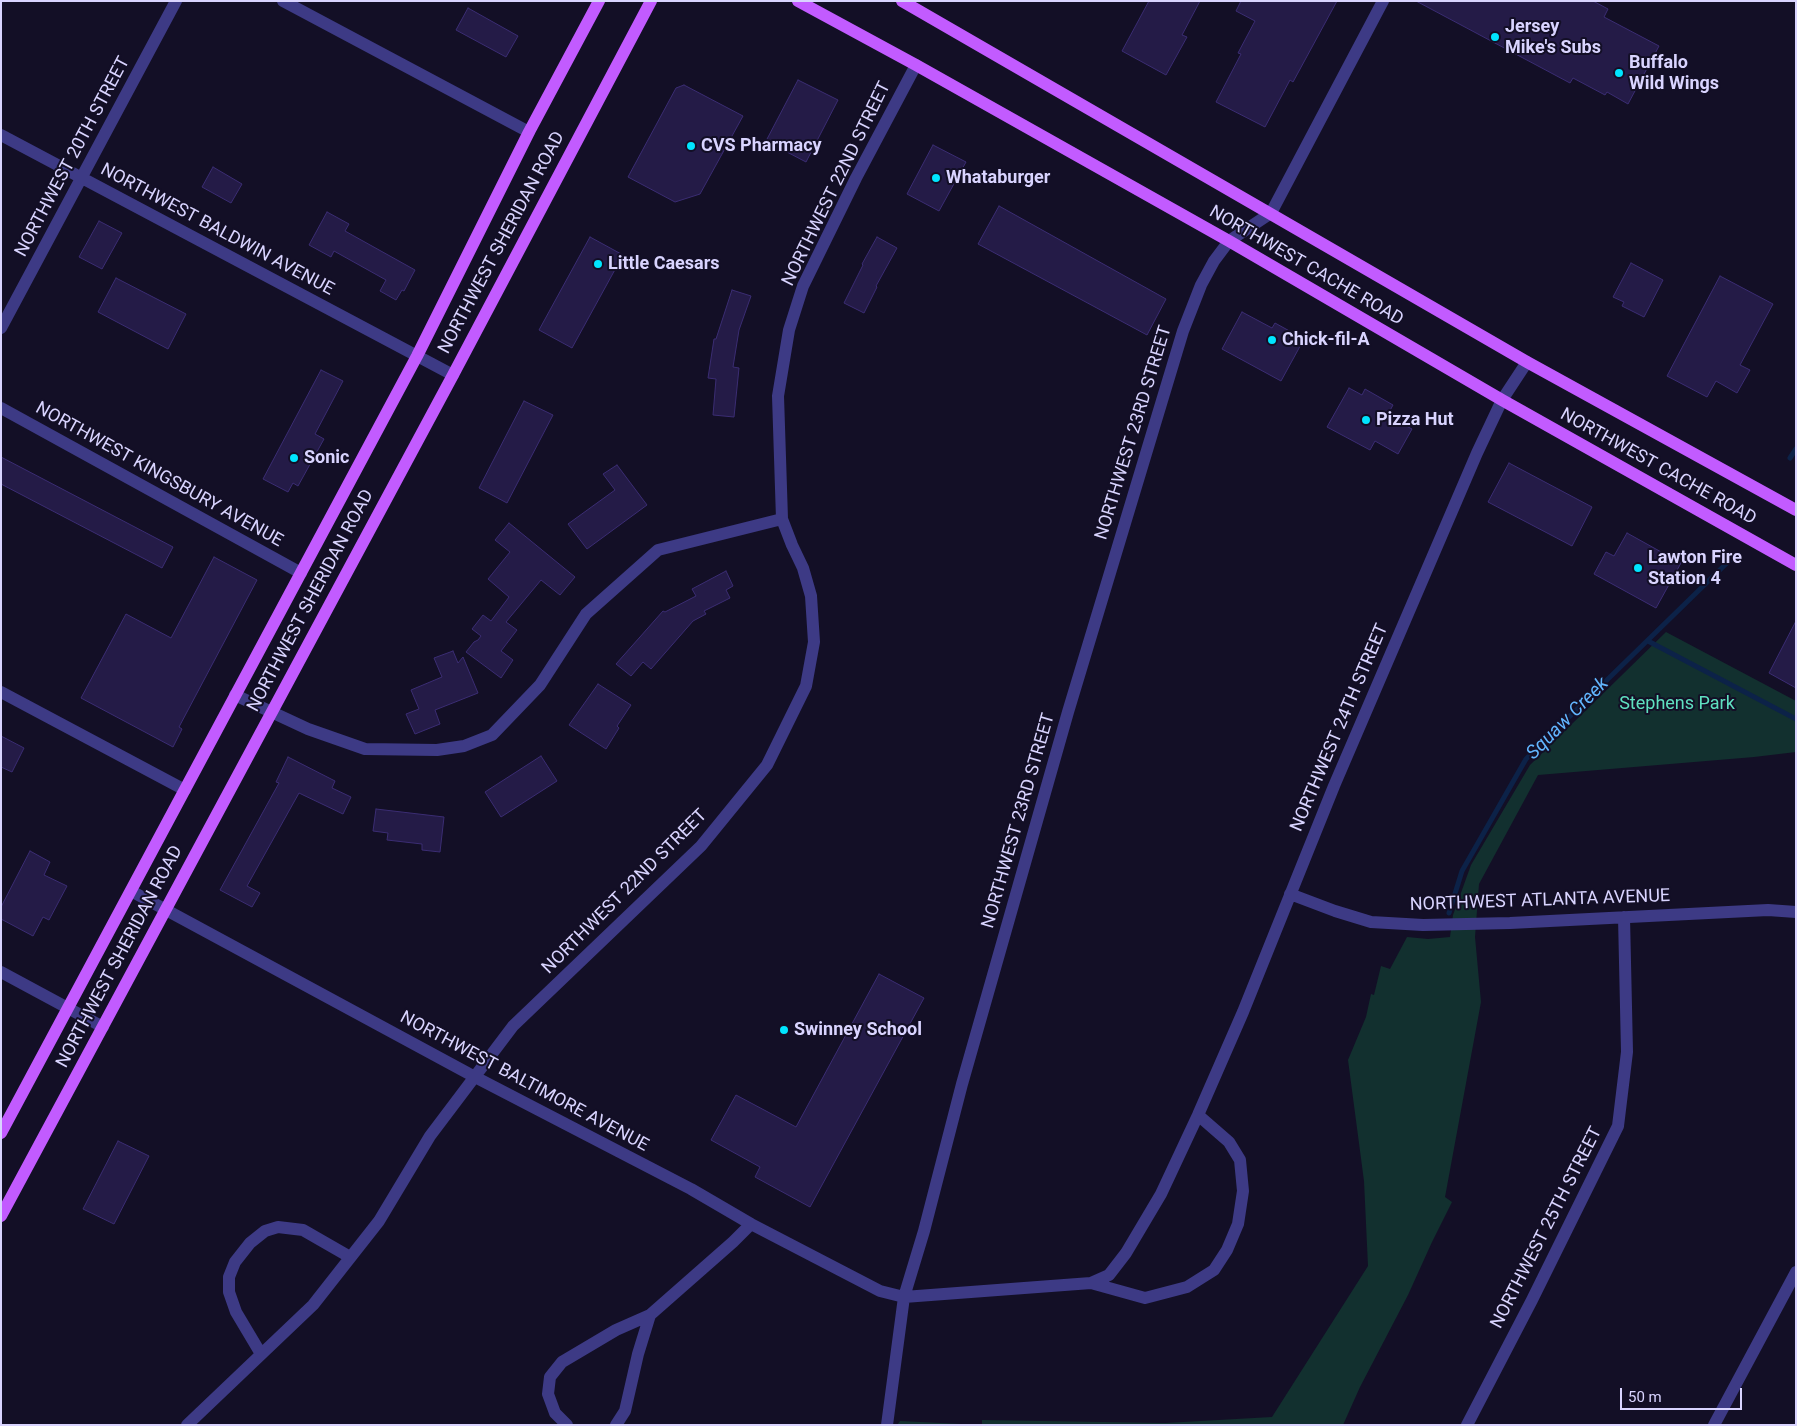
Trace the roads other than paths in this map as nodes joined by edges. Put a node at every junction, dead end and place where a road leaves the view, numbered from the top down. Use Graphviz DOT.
graph roads {
  1 [pos="176,1"];
  2 [pos="283,1"];
  3 [pos="599,1"];
  4 [pos="651,1"];
  5 [pos="798,1"];
  6 [pos="1383,1"];
  7 [pos="907,2"];
  8 [pos="916,65"];
  9 [pos="529,132"];
  10 [pos="1,135"];
  11 [pos="82,178"];
  12 [pos="1271,212"];
  13 [pos="1229,241"];
  14 [pos="1,328"];
  15 [pos="416,356"];
  16 [pos="1527,362"];
  17 [pos="452,375"];
  18 [pos="1502,400"];
  19 [pos="1,408"];
  20 [pos="1796,510"];
  21 [pos="782,519"];
  22 [pos="1796,565"];
  23 [pos="300,573"];
  24 [pos="1,692"];
  25 [pos="235,695"];
  26 [pos="272,712"];
  27 [pos="184,790"];
  28 [pos="131,890"];
  29 [pos="1290,894"];
  30 [pos="166,909"];
  31 [pos="1796,912"];
  32 [pos="1624,917"];
  33 [pos="1,972"];
  34 [pos="68,1008"];
  35 [pos="103,1026"];
  36 [pos="475,1077"];
  37 [pos="1198,1115"];
  38 [pos="1,1134"];
  39 [pos="1,1216"];
  40 [pos="751,1224"];
  41 [pos="350,1257"];
  42 [pos="1796,1272"];
  43 [pos="1091,1283"];
  44 [pos="904,1297"];
  45 [pos="650,1315"];
  46 [pos="261,1354"];
  47 [pos="187,1425"];
  48 [pos="567,1425"];
  49 [pos="616,1425"];
  50 [pos="887,1425"];
  51 [pos="1467,1425"];
  52 [pos="1714,1425"];
  1 -- 11 [label="street, NORTHWEST 20TH STREET"];
  2 -- 9 [label="street"];
  3 -- 9 [label="main road, NORTHWEST SHERIDAN ROAD"];
  4 -- 17 [label="main road, NORTHWEST SHERIDAN ROAD"];
  5 -- 8 [label="main road, NORTHWEST CACHE ROAD"];
  6 -- 12 [label="street"];
  7 -- 12 [label="main road, NORTHWEST CACHE ROAD"];
  8 -- 13 [label="main road, NORTHWEST CACHE ROAD"];
  8 -- 21 [label="street, NORTHWEST 22ND STREET"];
  9 -- 15 [label="main road, NORTHWEST SHERIDAN ROAD"];
  10 -- 11 [label="street, NORTHWEST BALDWIN AVENUE"];
  11 -- 14 [label="street, NORTHWEST 20TH STREET"];
  11 -- 15 [label="street, NORTHWEST BALDWIN AVENUE"];
  12 -- 13 [label="street, NORTHWEST 23RD STREET"];
  12 -- 16 [label="main road, NORTHWEST CACHE ROAD"];
  13 -- 18 [label="main road, NORTHWEST CACHE ROAD"];
  13 -- 44 [label="street, NORTHWEST 23RD STREET"];
  15 -- 17 [label="street, NORTHWEST BALDWIN AVENUE"];
  15 -- 23 [label="main road, NORTHWEST SHERIDAN ROAD"];
  16 -- 18 [label="street, NORTHWEST 24TH STREET"];
  16 -- 20 [label="main road, NORTHWEST CACHE ROAD"];
  17 -- 26 [label="main road, NORTHWEST SHERIDAN ROAD"];
  18 -- 22 [label="main road, NORTHWEST CACHE ROAD"];
  18 -- 29 [label="street, NORTHWEST 24TH STREET"];
  19 -- 23 [label="street, NORTHWEST KINGSBURY AVENUE"];
  21 -- 26 [label="street"];
  21 -- 36 [label="street, NORTHWEST 22ND STREET"];
  23 -- 25 [label="main road, NORTHWEST SHERIDAN ROAD"];
  24 -- 27 [label="street"];
  25 -- 26 [label="street"];
  25 -- 27 [label="main road, NORTHWEST SHERIDAN ROAD"];
  26 -- 30 [label="main road, NORTHWEST SHERIDAN ROAD"];
  27 -- 28 [label="main road, NORTHWEST SHERIDAN ROAD"];
  28 -- 30 [label="street, NORTHWEST BALTIMORE AVENUE"];
  28 -- 34 [label="main road, NORTHWEST SHERIDAN ROAD"];
  29 -- 32 [label="street, NORTHWEST ATLANTA AVENUE"];
  29 -- 37 [label="street, NORTHWEST 24TH STREET"];
  30 -- 35 [label="main road, NORTHWEST SHERIDAN ROAD"];
  30 -- 36 [label="street, NORTHWEST BALTIMORE AVENUE"];
  31 -- 32 [label="street, NORTHWEST ATLANTA AVENUE"];
  32 -- 51 [label="street, NORTHWEST 25TH STREET"];
  33 -- 34 [label="street"];
  34 -- 35 [label="street"];
  34 -- 38 [label="main road, NORTHWEST SHERIDAN ROAD"];
  35 -- 39 [label="main road, NORTHWEST SHERIDAN ROAD"];
  36 -- 40 [label="street, NORTHWEST BALTIMORE AVENUE"];
  36 -- 41 [label="street, NORTHWEST 22ND STREET"];
  37 -- 43 [label="street, NORTHWEST 24TH STREET"];
  37 -- 43 [label="street, NORTHWEST 24TH STREET"];
  40 -- 44 [label="street, NORTHWEST BALTIMORE AVENUE"];
  40 -- 45 [label="street"];
  41 -- 46 [label="street, NORTHWEST 22ND STREET"];
  41 -- 46 [label="street"];
  42 -- 52 [label="street"];
  43 -- 44 [label="street, NORTHWEST 24TH STREET"];
  44 -- 50 [label="street, NORTHWEST 23RD STREET"];
  45 -- 48 [label="street"];
  45 -- 49 [label="street"];
  46 -- 47 [label="street, NORTHWEST 22ND STREET"];
}
